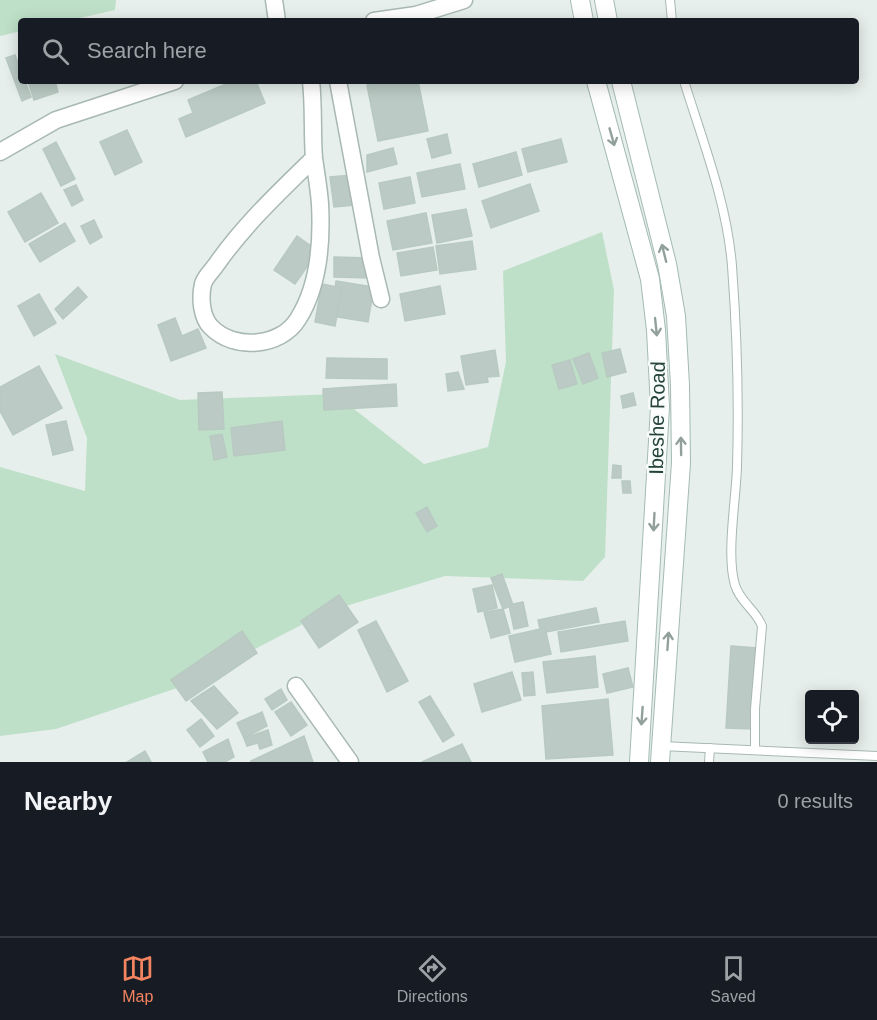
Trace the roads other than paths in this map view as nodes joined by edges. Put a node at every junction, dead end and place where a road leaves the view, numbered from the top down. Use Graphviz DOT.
graph roads {
  1 [pos="274,0"];
  2 [pos="464,0"];
  3 [pos="580,0"];
  4 [pos="604,0"];
  5 [pos="670,0"];
  6 [pos="277,18"];
  7 [pos="395,18"];
  8 [pos="583,18"];
  9 [pos="607,18"];
  10 [pos="672,18"];
  11 [pos="166,84"];
  12 [pos="310,84"];
  13 [pos="339,84"];
  14 [pos="597,84"];
  15 [pos="622,84"];
  16 [pos="685,84"];
  17 [pos="0,152"];
  18 [pos="314,158"];
  19 [pos="381,299"];
  20 [pos="296,686"];
  21 [pos="710,748"];
  22 [pos="756,750"];
  23 [pos="660,754"];
  24 [pos="877,756"];
  25 [pos="351,762"];
  26 [pos="639,762"];
  27 [pos="709,762"];
  1 -- 6 [label="street"];
  2 -- 7 [label="street"];
  3 -- 8 [label="main road"];
  4 -- 9 [label="main road"];
  5 -- 10 [label="lane"];
  11 -- 17 [label="street"];
  12 -- 18 [label="street"];
  13 -- 19 [label="street"];
  14 -- 26 [label="main road, Ibeshe Road, one-way"];
  23 -- 15 [label="main road, Ibeshe Road, one-way"];
  16 -- 22 [label="lane"];
  18 -- 18 [label="street"];
  20 -- 25 [label="street"];
  21 -- 22 [label="lane"];
  21 -- 23 [label="lane"];
  21 -- 27 [label="lane"];
  22 -- 24 [label="lane"];
}
